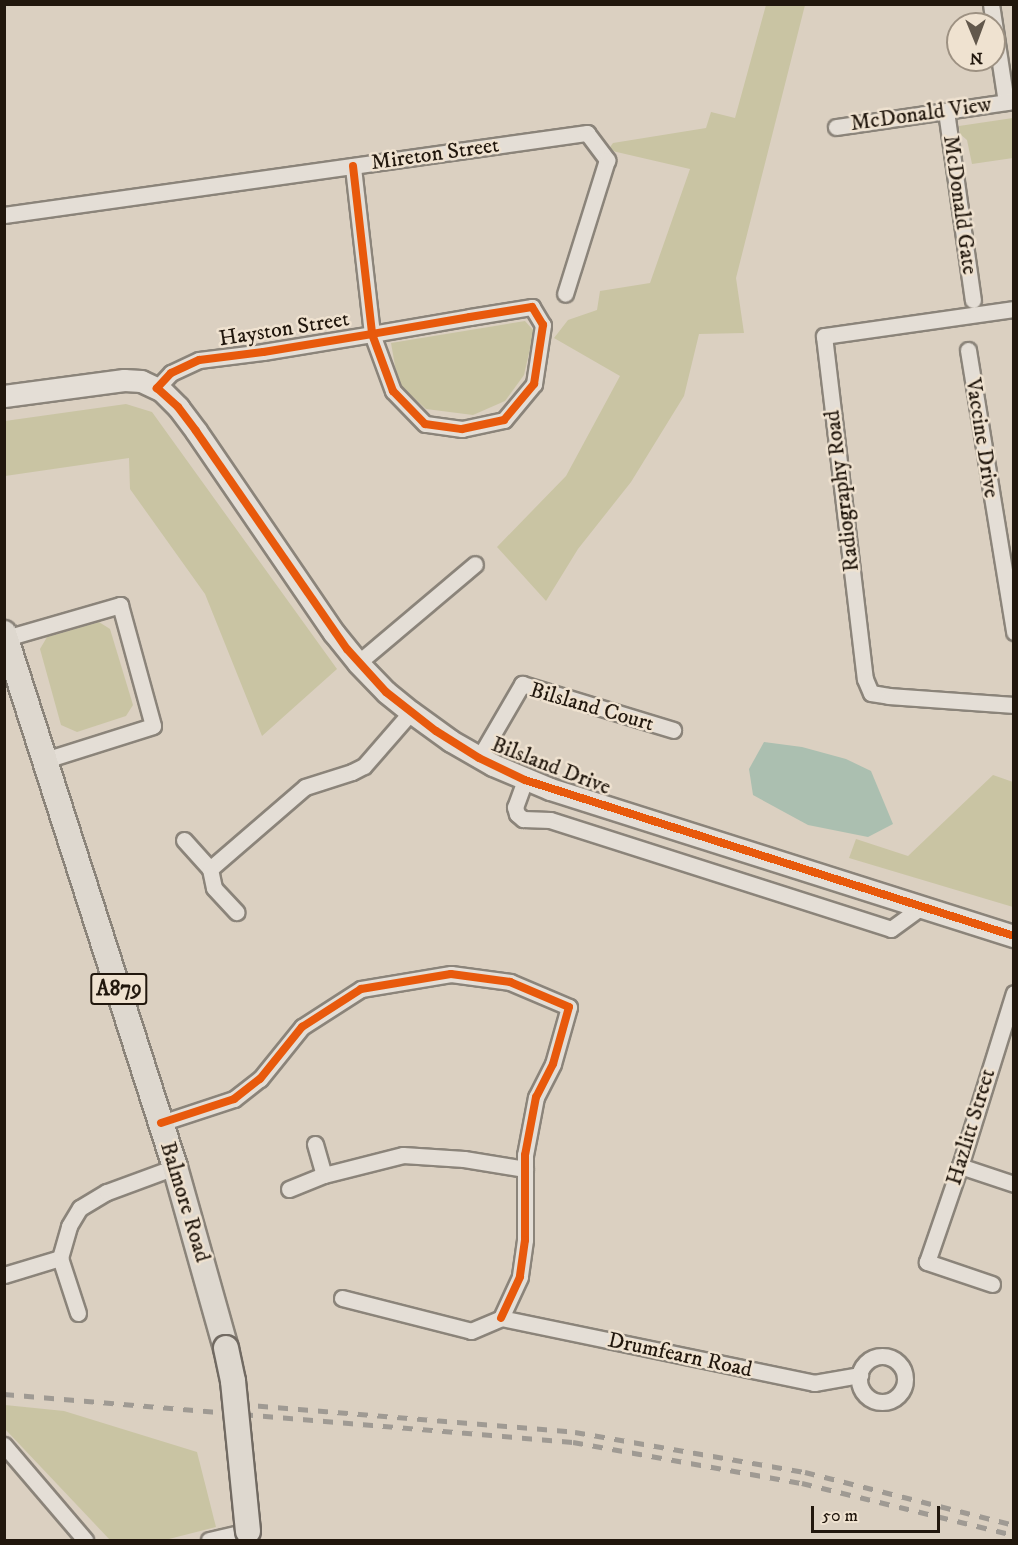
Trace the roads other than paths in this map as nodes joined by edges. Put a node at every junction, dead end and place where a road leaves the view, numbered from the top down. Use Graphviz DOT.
graph roads {
  1 [pos="991,4"];
  2 [pos="1010,101"];
  3 [pos="946,111"];
  4 [pos="836,127"];
  5 [pos="353,166"];
  6 [pos="4,215"];
  7 [pos="565,294"];
  8 [pos="973,300"];
  9 [pos="1014,309"];
  10 [pos="372,334"];
  11 [pos="968,350"];
  12 [pos="157,388"];
  13 [pos="4,396"];
  14 [pos="475,564"];
  15 [pos="1014,632"];
  16 [pos="5,635"];
  17 [pos="358,663"];
  18 [pos="1014,705"];
  19 [pos="411,712"];
  20 [pos="673,730"];
  21 [pos="479,758"];
  22 [pos="45,760"];
  23 [pos="525,780"];
  24 [pos="184,840"];
  25 [pos="210,869"];
  26 [pos="921,907"];
  27 [pos="237,912"];
  28 [pos="1014,936"];
  29 [pos="1014,993"];
  30 [pos="1010,1013"];
  31 [pos="161,1123"];
  32 [pos="315,1144"];
  33 [pos="960,1166"];
  34 [pos="175,1167"];
  35 [pos="525,1169"];
  36 [pos="324,1174"];
  37 [pos="1014,1184"];
  38 [pos="289,1189"];
  39 [pos="60,1258"];
  40 [pos="4,1275"];
  41 [pos="992,1284"];
  42 [pos="342,1298"];
  43 [pos="78,1314"];
  44 [pos="501,1318"];
  45 [pos="860,1375"];
  46 [pos="4,1444"];
  47 [pos="249,1536"];
  48 [pos="85,1540"];
  49 [pos="209,1540"];
  1 -- 2 [label="street"];
  2 -- 3 [label="street, McDonald View"];
  3 -- 4 [label="street, McDonald View"];
  3 -- 8 [label="street, McDonald Gate"];
  5 -- 6 [label="street, Mireton Street"];
  5 -- 7 [label="street, Mireton Street"];
  5 -- 10 [label="street"];
  9 -- 18 [label="street, Radiography Road"];
  10 -- 10 [label="street, Hayston Street"];
  10 -- 12 [label="street, Hayston Street"];
  11 -- 15 [label="street, Vaccine Drive"];
  12 -- 13 [label="main road"];
  12 -- 17 [label="main road, Bilsland Drive"];
  14 -- 17 [label="street"];
  16 -- 22 [label="main road, Balmore Road / A879"];
  16 -- 22 [label="street"];
  17 -- 19 [label="main road, Bilsland Drive"];
  19 -- 21 [label="main road, Bilsland Drive"];
  19 -- 25 [label="street"];
  20 -- 21 [label="street, Bilsland Court"];
  21 -- 23 [label="main road, Bilsland Drive"];
  22 -- 31 [label="main road, Balmore Road / A879"];
  23 -- 26 [label="main road, Bilsland Drive"];
  23 -- 26 [label="street, Bilsland Drive"];
  24 -- 25 [label="street"];
  25 -- 27 [label="street"];
  26 -- 28 [label="main road, Bilsland Drive"];
  29 -- 30 [label="street, Hazlitt Street"];
  30 -- 33 [label="street, Hazlitt Street"];
  31 -- 34 [label="main road, Balmore Road / A879"];
  31 -- 35 [label="street"];
  32 -- 36 [label="street"];
  33 -- 37 [label="street"];
  33 -- 41 [label="street, Hazlitt Street"];
  34 -- 39 [label="street"];
  34 -- 47 [label="main road, Balmore Road / A879, bridge"];
  35 -- 36 [label="street"];
  35 -- 44 [label="street"];
  36 -- 38 [label="street"];
  39 -- 40 [label="street"];
  39 -- 43 [label="street"];
  42 -- 44 [label="street"];
  44 -- 45 [label="street, Drumfearn Road"];
  46 -- 48 [label="street"];
  47 -- 49 [label="street"];
}
